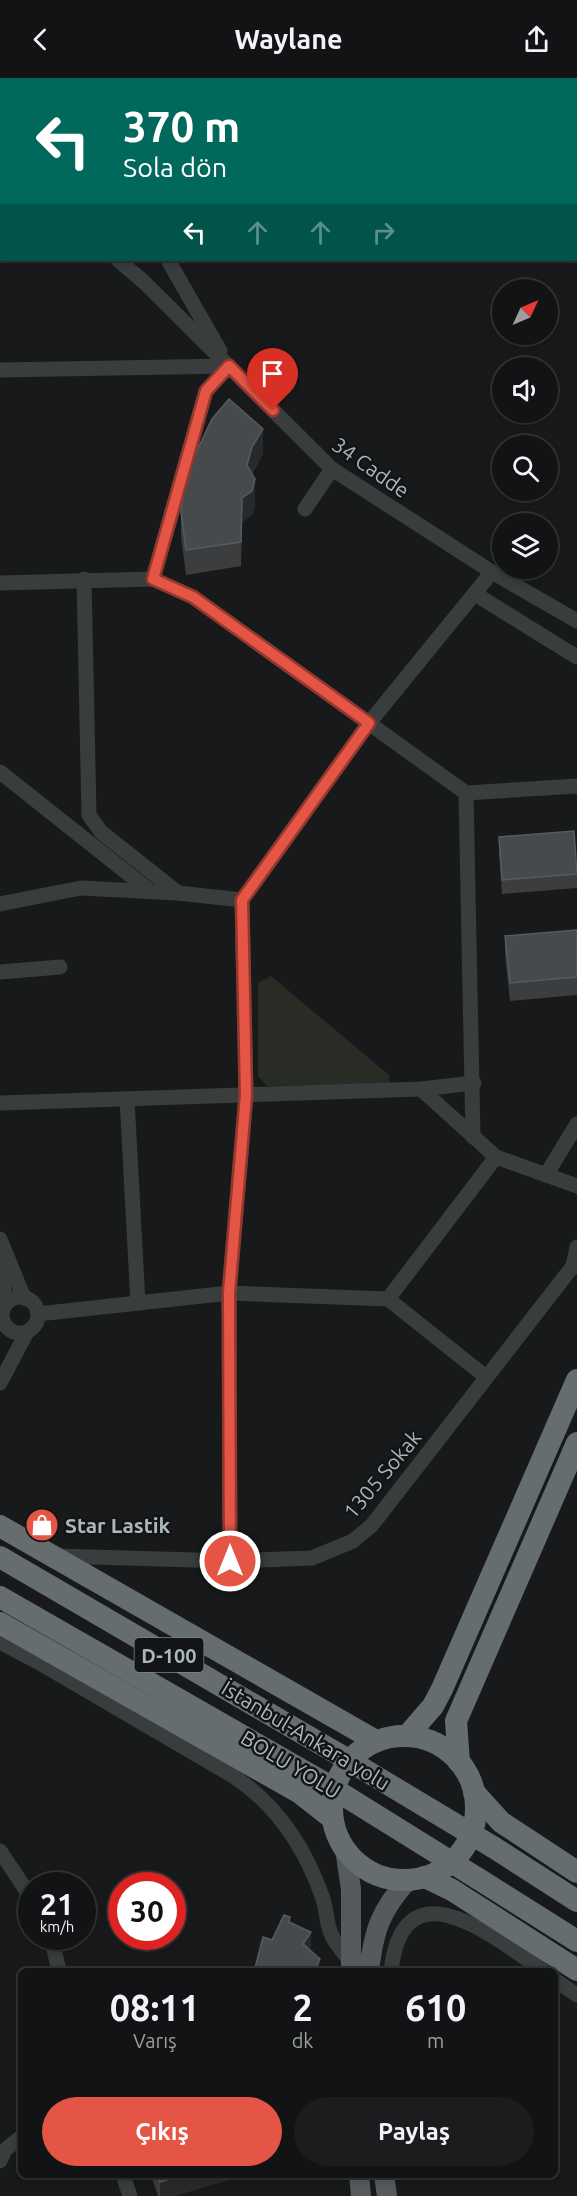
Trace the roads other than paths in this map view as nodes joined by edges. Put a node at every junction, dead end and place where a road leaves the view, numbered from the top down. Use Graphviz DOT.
graph roads {
  1 [pos="119,261"];
  2 [pos="169,261"];
  3 [pos="229,366"];
  4 [pos="0,370"];
  5 [pos="332,469"];
  6 [pos="305,509"];
  7 [pos="492,572"];
  8 [pos="84,579"];
  9 [pos="153,579"];
  10 [pos="504,579"];
  11 [pos="0,583"];
  12 [pos="475,594"];
  13 [pos="577,621"];
  14 [pos="577,657"];
  15 [pos="369,723"];
  16 [pos="0,772"];
  17 [pos="577,786"];
  18 [pos="466,793"];
  19 [pos="150,891"];
  20 [pos="178,893"];
  21 [pos="242,900"];
  22 [pos="0,904"];
  23 [pos="60,967"];
  24 [pos="0,972"];
  25 [pos="474,1083"];
  26 [pos="421,1089"];
  27 [pos="246,1095"];
  28 [pos="127,1099"];
  29 [pos="0,1103"];
  30 [pos="577,1124"];
  31 [pos="473,1137"];
  32 [pos="496,1156"];
  33 [pos="546,1175"];
  34 [pos="577,1186"];
  35 [pos="0,1239"];
  36 [pos="577,1247"];
  37 [pos="0,1263"];
  38 [pos="229,1293"];
  39 [pos="24,1298"];
  40 [pos="388,1299"];
  41 [pos="138,1303"];
  42 [pos="6,1304"];
  43 [pos="38,1314"];
  44 [pos="2,1326"];
  45 [pos="27,1332"];
  46 [pos="486,1377"];
  47 [pos="577,1380"];
  48 [pos="0,1383"];
  49 [pos="577,1443"];
  50 [pos="0,1526"];
  51 [pos="53,1556"];
  52 [pos="0,1557"];
  53 [pos="230,1561"];
  54 [pos="0,1597"];
  55 [pos="0,1623"];
  56 [pos="0,1642"];
  57 [pos="408,1735"];
  58 [pos="376,1741"];
  59 [pos="459,1762"];
  60 [pos="474,1792"];
  61 [pos="332,1818"];
  62 [pos="345,1849"];
  63 [pos="0,1851"];
  64 [pos="577,1872"];
  65 [pos="18,1878"];
  66 [pos="416,1878"];
  67 [pos="577,1901"];
  68 [pos="577,1941"];
  69 [pos="54,1950"];
  70 [pos="351,1967"];
  71 [pos="58,1968"];
  72 [pos="369,1968"];
  73 [pos="392,1968"];
  74 [pos="538,1968"];
  75 [pos="577,1970"];
  76 [pos="558,1982"];
  77 [pos="577,1995"];
  78 [pos="18,2139"];
  79 [pos="0,2161"];
  80 [pos="124,2178"];
  81 [pos="384,2178"];
  82 [pos="130,2196"];
  83 [pos="387,2196"];
  1 -- 3 [label="street, 34 Cadde"];
  2 -- 3 [label="street"];
  3 -- 4 [label="street"];
  3 -- 5 [label="street, 34 Cadde"];
  3 -- 9 [label="street"];
  5 -- 6 [label="street"];
  5 -- 7 [label="street, 34 Cadde"];
  7 -- 12 [label="street"];
  8 -- 9 [label="street"];
  8 -- 11 [label="street"];
  8 -- 20 [label="street"];
  9 -- 15 [label="street"];
  10 -- 13 [label="street, 34 Cadde"];
  12 -- 14 [label="street"];
  12 -- 15 [label="street"];
  15 -- 18 [label="street"];
  15 -- 21 [label="street"];
  16 -- 19 [label="street"];
  17 -- 18 [label="street"];
  18 -- 25 [label="street"];
  19 -- 20 [label="street"];
  19 -- 22 [label="street"];
  20 -- 21 [label="street"];
  21 -- 27 [label="street"];
  23 -- 24 [label="street"];
  25 -- 26 [label="street"];
  25 -- 31 [label="street"];
  26 -- 27 [label="street"];
  26 -- 31 [label="street"];
  27 -- 28 [label="street"];
  27 -- 38 [label="street"];
  28 -- 29 [label="street"];
  28 -- 41 [label="street"];
  30 -- 33 [label="street"];
  31 -- 32 [label="street"];
  32 -- 33 [label="street"];
  32 -- 40 [label="street"];
  33 -- 34 [label="street"];
  35 -- 39 [label="street"];
  36 -- 46 [label="street, 1305 Sokak"];
  37 -- 42 [label="street"];
  38 -- 40 [label="street"];
  38 -- 41 [label="street"];
  38 -- 53 [label="street"];
  39 -- 42 [label="street"];
  39 -- 43 [label="street"];
  40 -- 46 [label="street"];
  41 -- 43 [label="street"];
  42 -- 44 [label="street"];
  43 -- 45 [label="street"];
  44 -- 45 [label="street"];
  45 -- 48 [label="street"];
  46 -- 53 [label="street, 1305 Sokak"];
  47 -- 57 [label="highway"];
  49 -- 59 [label="highway"];
  50 -- 51 [label="highway"];
  51 -- 53 [label="street, 1305 Sokak"];
  51 -- 58 [label="highway"];
  52 -- 67 [label="highway, İstanbul-Ankara yolu / D-100, bridge"];
  54 -- 68 [label="highway, BOLU YOLU / D-100, bridge"];
  55 -- 61 [label="highway"];
  56 -- 70 [label="street"];
  57 -- 58 [label="highway"];
  57 -- 59 [label="highway"];
  58 -- 61 [label="highway"];
  59 -- 60 [label="highway"];
  60 -- 64 [label="highway"];
  60 -- 66 [label="highway"];
  61 -- 62 [label="highway"];
  62 -- 66 [label="highway"];
  62 -- 70 [label="main road"];
  63 -- 65 [label="street"];
  66 -- 72 [label="main road"];
  66 -- 75 [label="highway"];
  69 -- 71 [label="street"];
  73 -- 74 [label="street"];
  76 -- 77 [label="street"];
  78 -- 79 [label="street"];
  80 -- 82 [label="street"];
  81 -- 83 [label="main road"];
}
